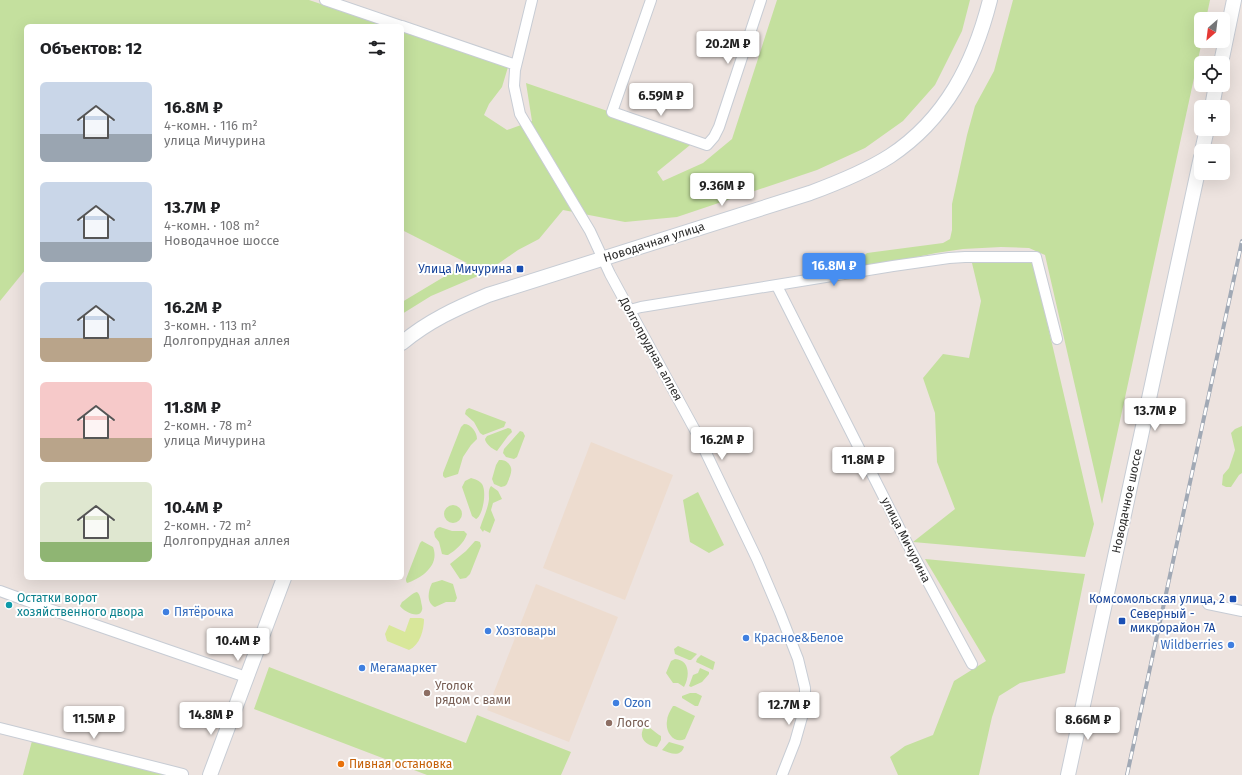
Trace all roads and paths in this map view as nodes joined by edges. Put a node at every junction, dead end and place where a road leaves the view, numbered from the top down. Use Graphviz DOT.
graph roads {
  1 [pos="325,0"];
  2 [pos="532,0"];
  3 [pos="651,0"];
  4 [pos="761,0"];
  5 [pos="990,0"];
  6 [pos="1234,0"];
  7 [pos="396,24"];
  8 [pos="404,27"];
  9 [pos="1222,56"];
  10 [pos="515,68"];
  11 [pos="1196,180"];
  12 [pos="603,258"];
  13 [pos="777,286"];
  14 [pos="630,310"];
  15 [pos="1058,339"];
  16 [pos="404,341"];
  17 [pos="283,580"];
  18 [pos="0,591"];
  19 [pos="1208,604"];
  20 [pos="1242,611"];
  21 [pos="972,664"];
  22 [pos="246,677"];
  23 [pos="0,728"];
  24 [pos="183,774"];
  25 [pos="210,775"];
  26 [pos="782,775"];
  27 [pos="1068,775"];
  1 -- 7 [label="street"];
  2 -- 10 [label="street, Долгопрудная аллея"];
  3 -- 4 [label="street"];
  5 -- 12 [label="street, Новодачная улица"];
  6 -- 9 [label="street"];
  8 -- 10 [label="street"];
  10 -- 12 [label="street, Долгопрудная аллея"];
  11 -- 27 [label="street, Новодачное шоссе"];
  12 -- 14 [label="street, Долгопрудная аллея"];
  12 -- 16 [label="street, Новодачная улица"];
  13 -- 14 [label="street"];
  13 -- 15 [label="street"];
  13 -- 21 [label="street, улица Мичурина"];
  14 -- 26 [label="street, Долгопрудная аллея"];
  17 -- 22 [label="street"];
  18 -- 22 [label="street"];
  19 -- 20 [label="street"];
  22 -- 25 [label="street"];
  23 -- 24 [label="street"];
}
